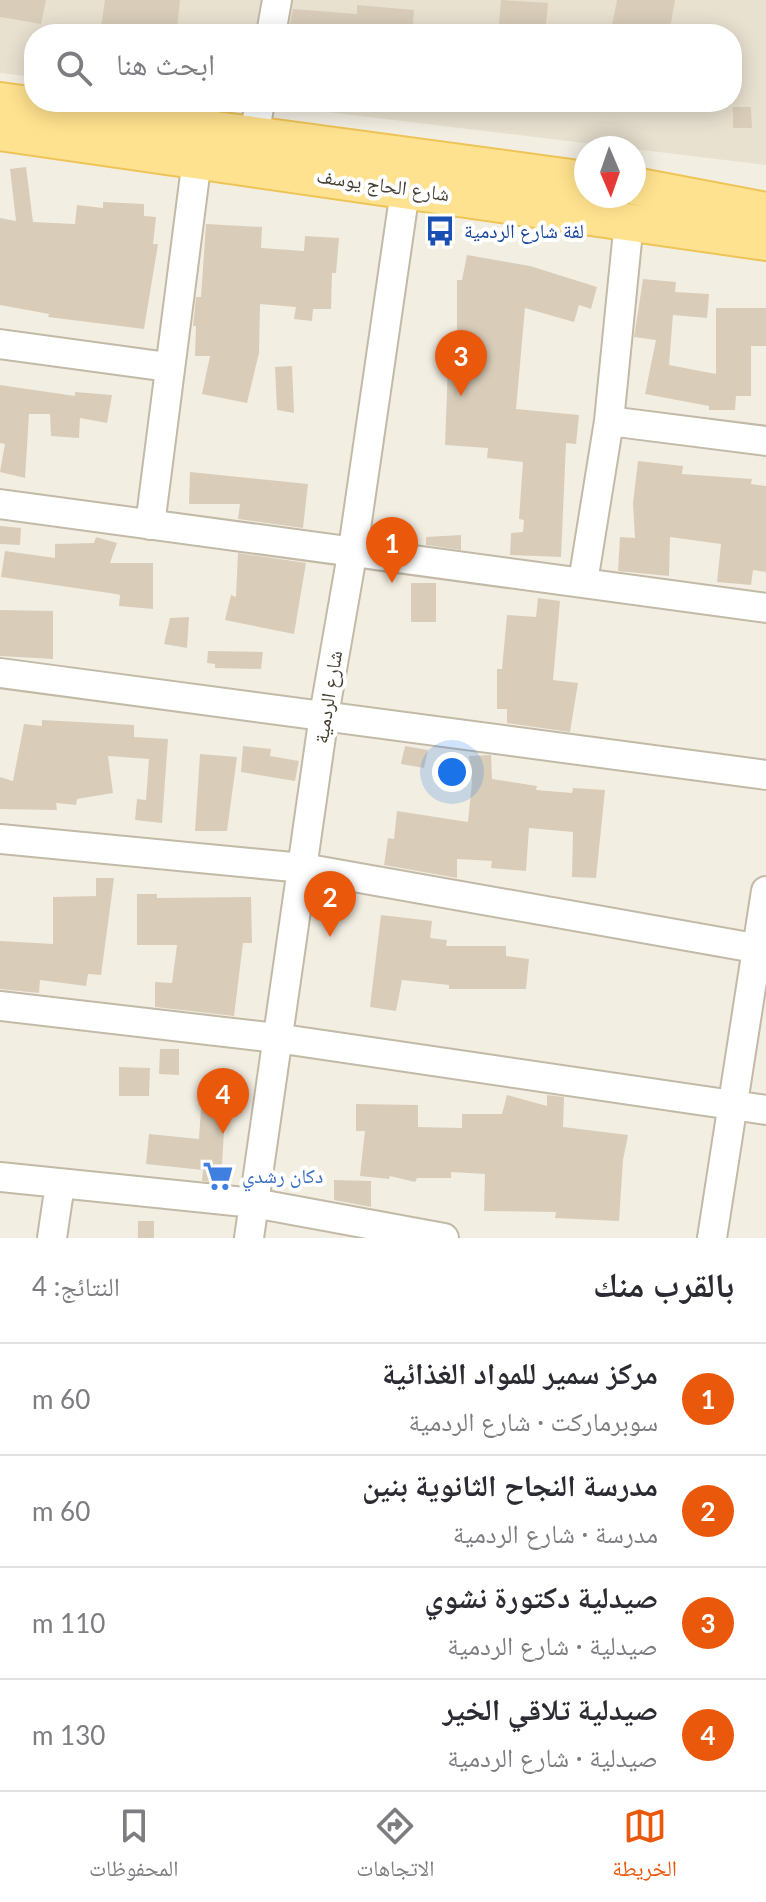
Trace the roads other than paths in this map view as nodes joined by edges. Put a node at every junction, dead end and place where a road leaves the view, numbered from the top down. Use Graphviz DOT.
graph roads {
  1 [pos="277,0"];
  2 [pos="273,24"];
  3 [pos="0,101"];
  4 [pos="24,103"];
  5 [pos="157,112"];
  6 [pos="257,119"];
  7 [pos="0,132"];
  8 [pos="197,159"];
  9 [pos="408,173"];
  10 [pos="574,180"];
  11 [pos="646,188"];
  12 [pos="766,211"];
  13 [pos="629,221"];
  14 [pos="766,242"];
  15 [pos="0,344"];
  16 [pos="168,367"];
  17 [pos="609,421"];
  18 [pos="766,441"];
  19 [pos="0,504"];
  20 [pos="150,525"];
  21 [pos="353,549"];
  22 [pos="583,582"];
  23 [pos="766,608"];
  24 [pos="0,673"];
  25 [pos="324,715"];
  26 [pos="766,775"];
  27 [pos="0,839"];
  28 [pos="303,868"];
  29 [pos="766,891"];
  30 [pos="762,949"];
  31 [pos="0,1006"];
  32 [pos="276,1038"];
  33 [pos="732,1106"];
  34 [pos="766,1110"];
  35 [pos="0,1177"];
  36 [pos="60,1184"];
  37 [pos="254,1203"];
  38 [pos="52,1238"];
  39 [pos="249,1238"];
  40 [pos="444,1238"];
  41 [pos="712,1238"];
  1 -- 2 [label="street"];
  3 -- 4 [label="main road, شارع الحاج يوسف"];
  5 -- 6 [label="main road, شارع الحاج يوسف"];
  6 -- 9 [label="main road, شارع الحاج يوسف"];
  7 -- 8 [label="main road, شارع الحاج يوسف"];
  8 -- 9 [label="main road, شارع الحاج يوسف"];
  8 -- 16 [label="street"];
  9 -- 10 [label="main road, شارع الحاج يوسف"];
  9 -- 13 [label="main road, شارع الحاج يوسف"];
  9 -- 21 [label="street, شارع الردمية"];
  11 -- 12 [label="main road"];
  13 -- 14 [label="main road, شارع الحاج يوسف"];
  13 -- 17 [label="street"];
  15 -- 16 [label="street"];
  16 -- 20 [label="street"];
  17 -- 18 [label="street"];
  17 -- 22 [label="street"];
  19 -- 20 [label="street"];
  20 -- 21 [label="street"];
  21 -- 22 [label="street"];
  21 -- 25 [label="street, شارع الردمية"];
  22 -- 23 [label="street"];
  24 -- 25 [label="street"];
  25 -- 26 [label="street"];
  25 -- 28 [label="street, شارع الردمية"];
  27 -- 28 [label="street"];
  28 -- 30 [label="street"];
  28 -- 32 [label="street, شارع الردمية"];
  29 -- 30 [label="street"];
  30 -- 33 [label="street"];
  31 -- 32 [label="street"];
  32 -- 33 [label="street"];
  32 -- 37 [label="street, شارع الردمية"];
  33 -- 34 [label="street"];
  33 -- 41 [label="street"];
  35 -- 36 [label="street"];
  36 -- 37 [label="street"];
  36 -- 38 [label="street"];
  37 -- 39 [label="street, شارع الردمية"];
  37 -- 40 [label="street"];
}
